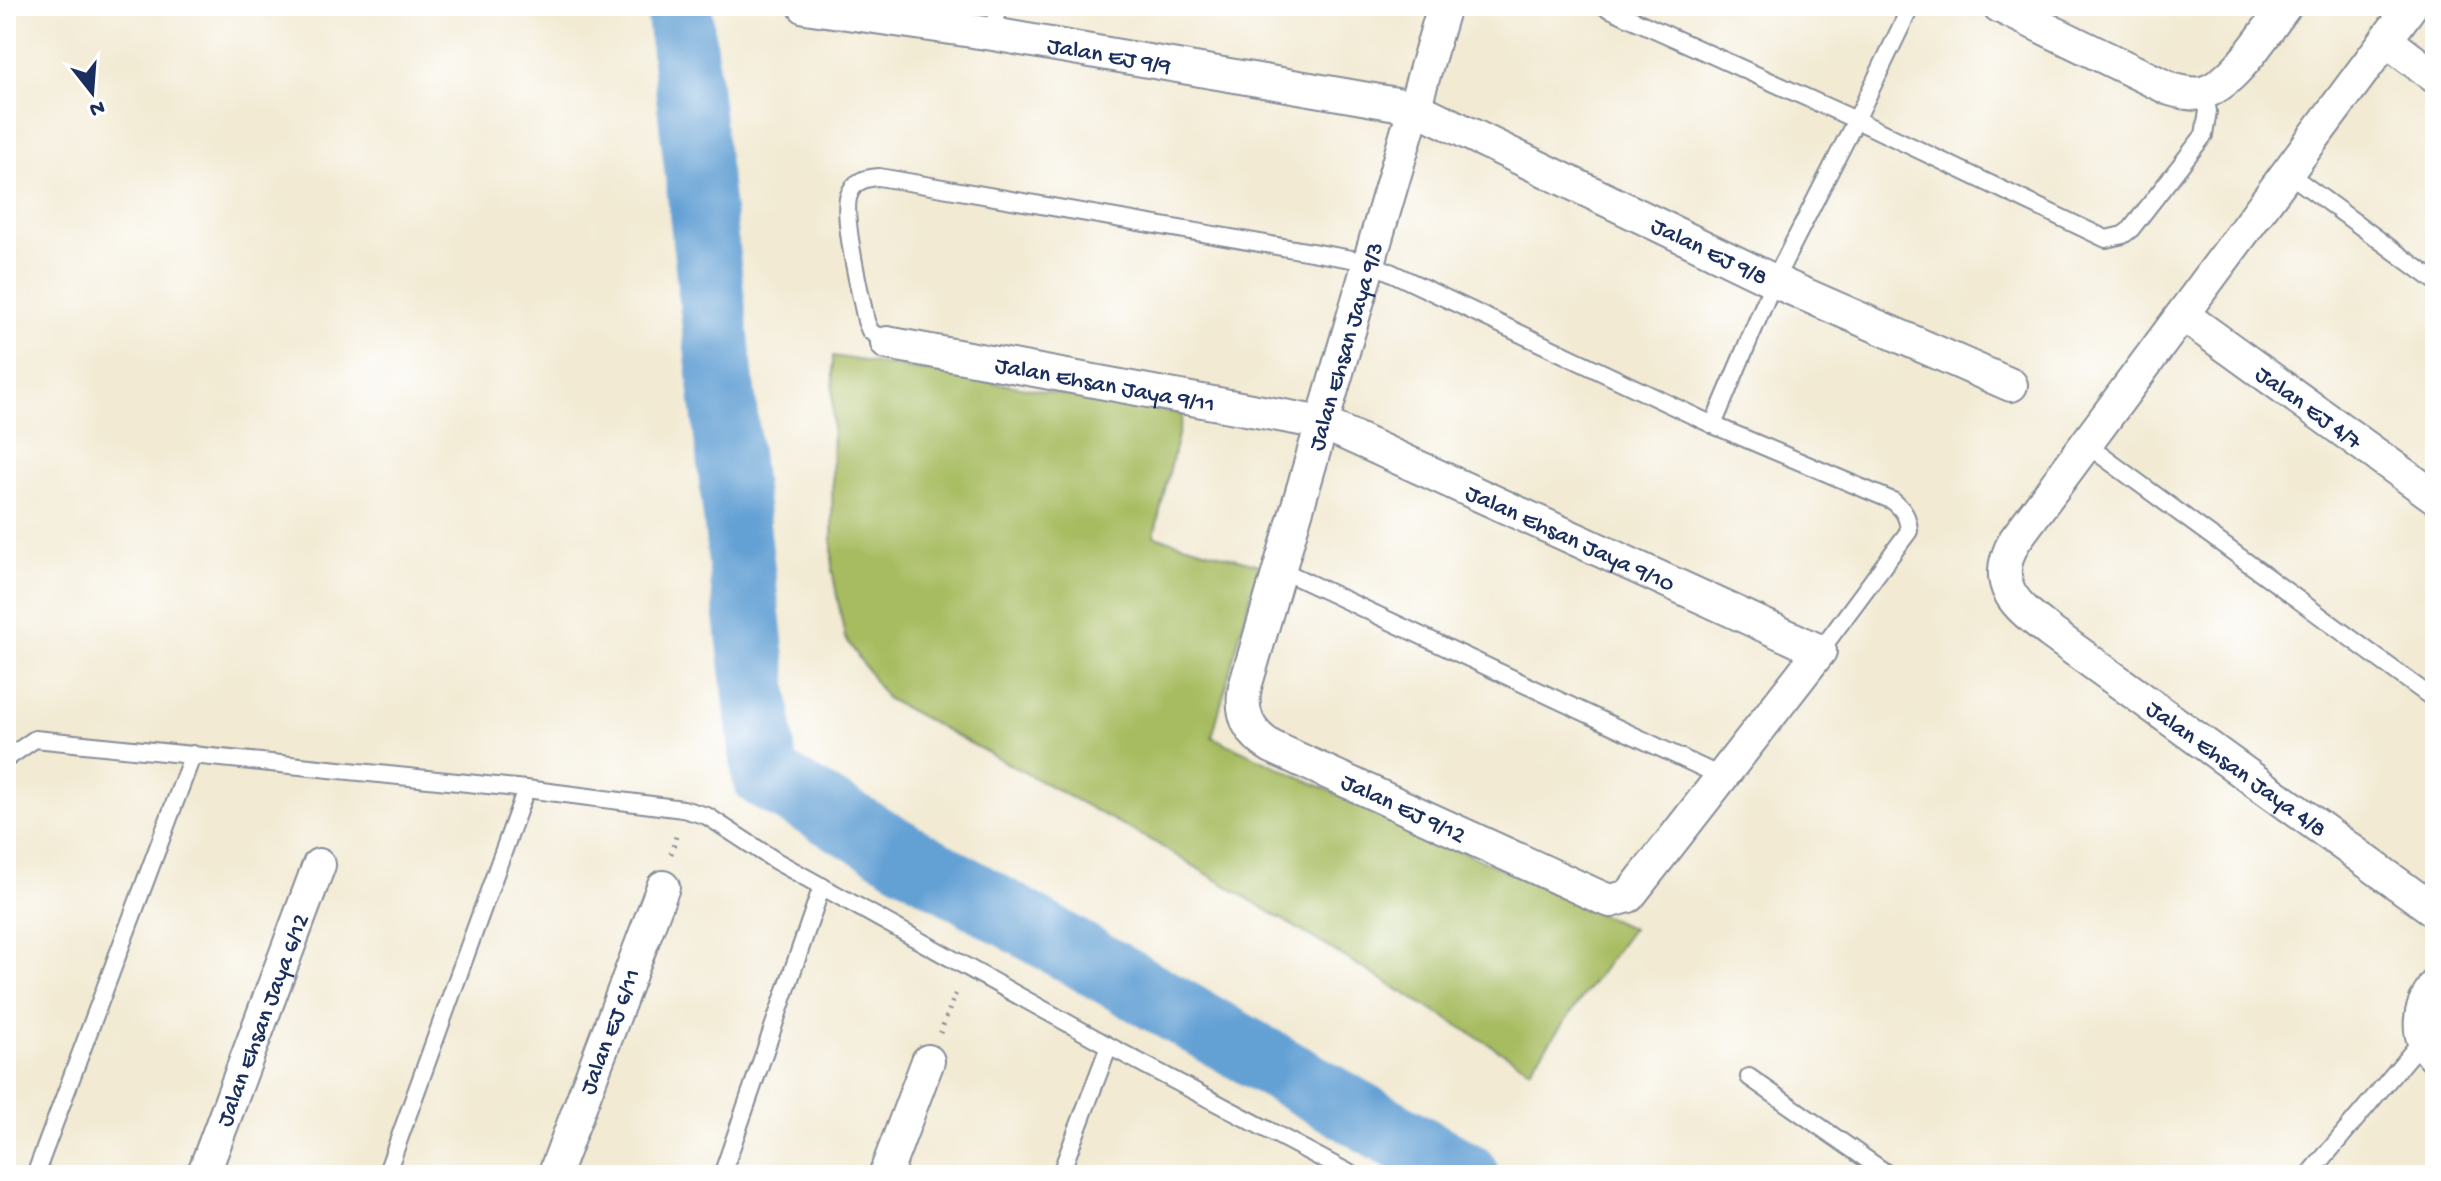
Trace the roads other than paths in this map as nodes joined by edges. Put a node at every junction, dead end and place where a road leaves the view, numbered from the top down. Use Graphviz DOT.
graph roads {
  1 [pos="1444,6"];
  2 [pos="1603,6"];
  3 [pos="1911,6"];
  4 [pos="1999,6"];
  5 [pos="2285,6"];
  6 [pos="2411,6"];
  7 [pos="805,7"];
  8 [pos="995,20"];
  9 [pos="2386,40"];
  10 [pos="2435,77"];
  11 [pos="2203,92"];
  12 [pos="1414,107"];
  13 [pos="1856,120"];
  14 [pos="2288,173"];
  15 [pos="1369,262"];
  16 [pos="1774,281"];
  17 [pos="2435,281"];
  18 [pos="2183,315"];
  19 [pos="887,343"];
  20 [pos="2011,385"];
  21 [pos="1322,423"];
  22 [pos="1713,425"];
  23 [pos="2087,445"];
  24 [pos="2435,497"];
  25 [pos="1279,569"];
  26 [pos="1820,651"];
  27 [pos="1245,687"];
  28 [pos="2435,700"];
  29 [pos="193,754"];
  30 [pos="6,759"];
  31 [pos="1720,776"];
  32 [pos="526,789"];
  33 [pos="319,865"];
  34 [pos="822,886"];
  35 [pos="663,887"];
  36 [pos="2435,911"];
  37 [pos="2435,985"];
  38 [pos="1109,1046"];
  39 [pos="2429,1048"];
  40 [pos="928,1061"];
  41 [pos="1749,1077"];
  42 [pos="35,1175"];
  43 [pos="203,1175"];
  44 [pos="386,1175"];
  45 [pos="554,1175"];
  46 [pos="722,1175"];
  47 [pos="885,1175"];
  48 [pos="1060,1175"];
  49 [pos="1353,1175"];
  50 [pos="1889,1175"];
  51 [pos="2309,1175"];
  1 -- 12 [label="street, Jalan Ehsan Jaya 9/3"];
  2 -- 13 [label="lane"];
  3 -- 13 [label="lane"];
  4 -- 11 [label="street"];
  5 -- 11 [label="street"];
  6 -- 9 [label="street, Jalan Ehsan Jaya 4/8"];
  7 -- 8 [label="street, Jalan EJ 9/9"];
  8 -- 12 [label="street, Jalan EJ 9/9"];
  9 -- 10 [label="street"];
  9 -- 14 [label="street, Jalan Ehsan Jaya 4/8"];
  11 -- 13 [label="lane"];
  12 -- 15 [label="street, Jalan Ehsan Jaya 9/3"];
  12 -- 16 [label="street, Jalan EJ 9/8"];
  13 -- 16 [label="lane"];
  14 -- 17 [label="lane"];
  14 -- 18 [label="street, Jalan Ehsan Jaya 4/8"];
  15 -- 19 [label="lane"];
  15 -- 21 [label="street, Jalan Ehsan Jaya 9/3"];
  15 -- 22 [label="lane"];
  16 -- 20 [label="street, Jalan EJ 9/8"];
  16 -- 22 [label="lane"];
  18 -- 23 [label="street, Jalan Ehsan Jaya 4/8"];
  18 -- 24 [label="street, Jalan EJ 4/7"];
  19 -- 21 [label="street, Jalan Ehsan Jaya 9/11"];
  21 -- 25 [label="street, Jalan Ehsan Jaya 9/3"];
  21 -- 26 [label="street, Jalan Ehsan Jaya 9/10"];
  22 -- 26 [label="lane"];
  23 -- 28 [label="lane"];
  23 -- 36 [label="street, Jalan Ehsan Jaya 4/8"];
  25 -- 27 [label="street, Jalan Ehsan Jaya 9/3"];
  25 -- 31 [label="lane"];
  26 -- 31 [label="street"];
  27 -- 31 [label="street, Jalan EJ 9/12"];
  29 -- 30 [label="lane"];
  29 -- 32 [label="lane"];
  29 -- 42 [label="lane"];
  32 -- 34 [label="lane"];
  32 -- 44 [label="lane"];
  33 -- 43 [label="street, Jalan Ehsan Jaya 6/12"];
  34 -- 38 [label="lane"];
  34 -- 46 [label="lane"];
  35 -- 45 [label="street, Jalan EJ 6/11"];
  37 -- 39 [label="street"];
  38 -- 48 [label="lane"];
  38 -- 49 [label="lane"];
  39 -- 51 [label="lane"];
  40 -- 47 [label="street"];
  41 -- 50 [label="lane"];
}
